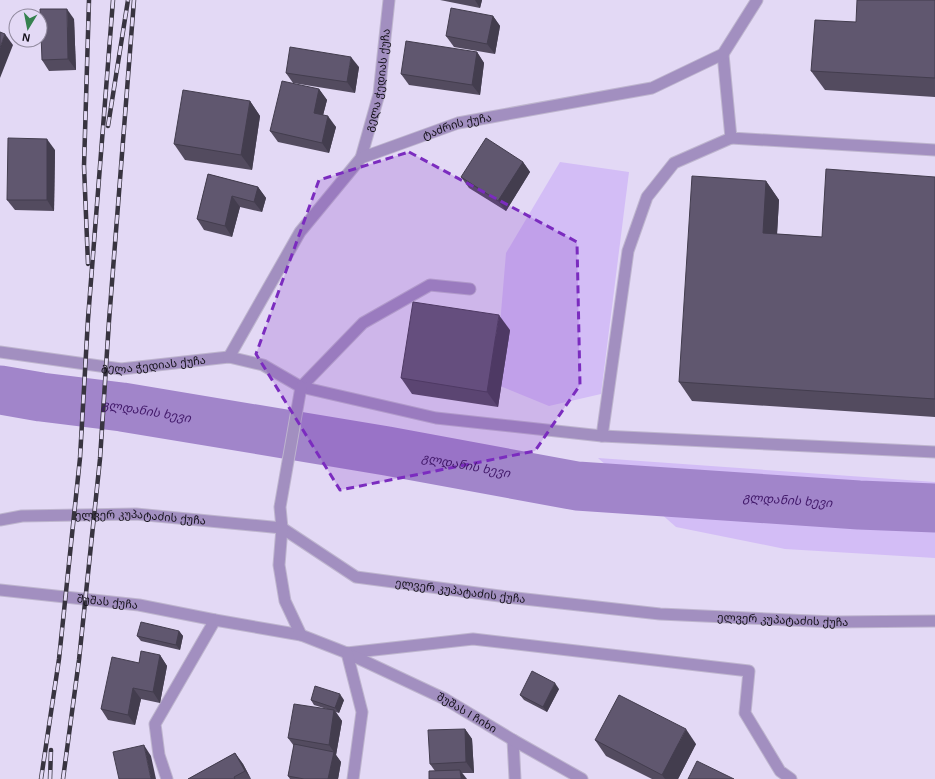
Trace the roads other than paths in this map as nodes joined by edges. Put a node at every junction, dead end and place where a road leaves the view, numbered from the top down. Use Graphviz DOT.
graph roads {
  1 [pos="389,0"];
  2 [pos="757,0"];
  3 [pos="723,54"];
  4 [pos="731,138"];
  5 [pos="935,150"];
  6 [pos="361,158"];
  7 [pos="470,289"];
  8 [pos="0,352"];
  9 [pos="229,357"];
  10 [pos="301,387"];
  11 [pos="602,436"];
  12 [pos="935,452"];
  13 [pos="0,520"];
  14 [pos="282,528"];
  15 [pos="0,590"];
  16 [pos="214,620"];
  17 [pos="935,621"];
  18 [pos="301,635"];
  19 [pos="347,653"];
  20 [pos="513,740"];
  21 [pos="354,777"];
  22 [pos="167,779"];
  23 [pos="514,779"];
  24 [pos="582,779"];
  25 [pos="791,779"];
  1 -- 6 [label="street, გელა ჭედიას ქუჩა"];
  2 -- 3 [label="street"];
  3 -- 4 [label="street"];
  3 -- 6 [label="street, ტაძრის ქუჩა"];
  4 -- 5 [label="street"];
  4 -- 11 [label="street"];
  6 -- 9 [label="street"];
  7 -- 10 [label="street"];
  8 -- 9 [label="street, გელა ჭედიას ქუჩა"];
  9 -- 10 [label="street, გელა ჭედიას ქუჩა"];
  10 -- 11 [label="street, გელა ჭედიას ქუჩა"];
  10 -- 14 [label="street"];
  11 -- 12 [label="street, გელა ჭედიას ქუჩა"];
  13 -- 14 [label="street, ელვერ კუპატაძის ქუჩა"];
  14 -- 17 [label="street, ელვერ კუპატაძის ქუჩა"];
  14 -- 18 [label="street"];
  15 -- 16 [label="street, შუშას ქუჩა"];
  16 -- 18 [label="street, შუშას ქუჩა"];
  16 -- 22 [label="street"];
  18 -- 19 [label="street, შუშას I ჩიხი"];
  19 -- 20 [label="street, შუშას I ჩიხი"];
  19 -- 21 [label="street"];
  19 -- 25 [label="street"];
  20 -- 23 [label="street"];
  20 -- 24 [label="street, შუშას I ჩიხი"];
}
